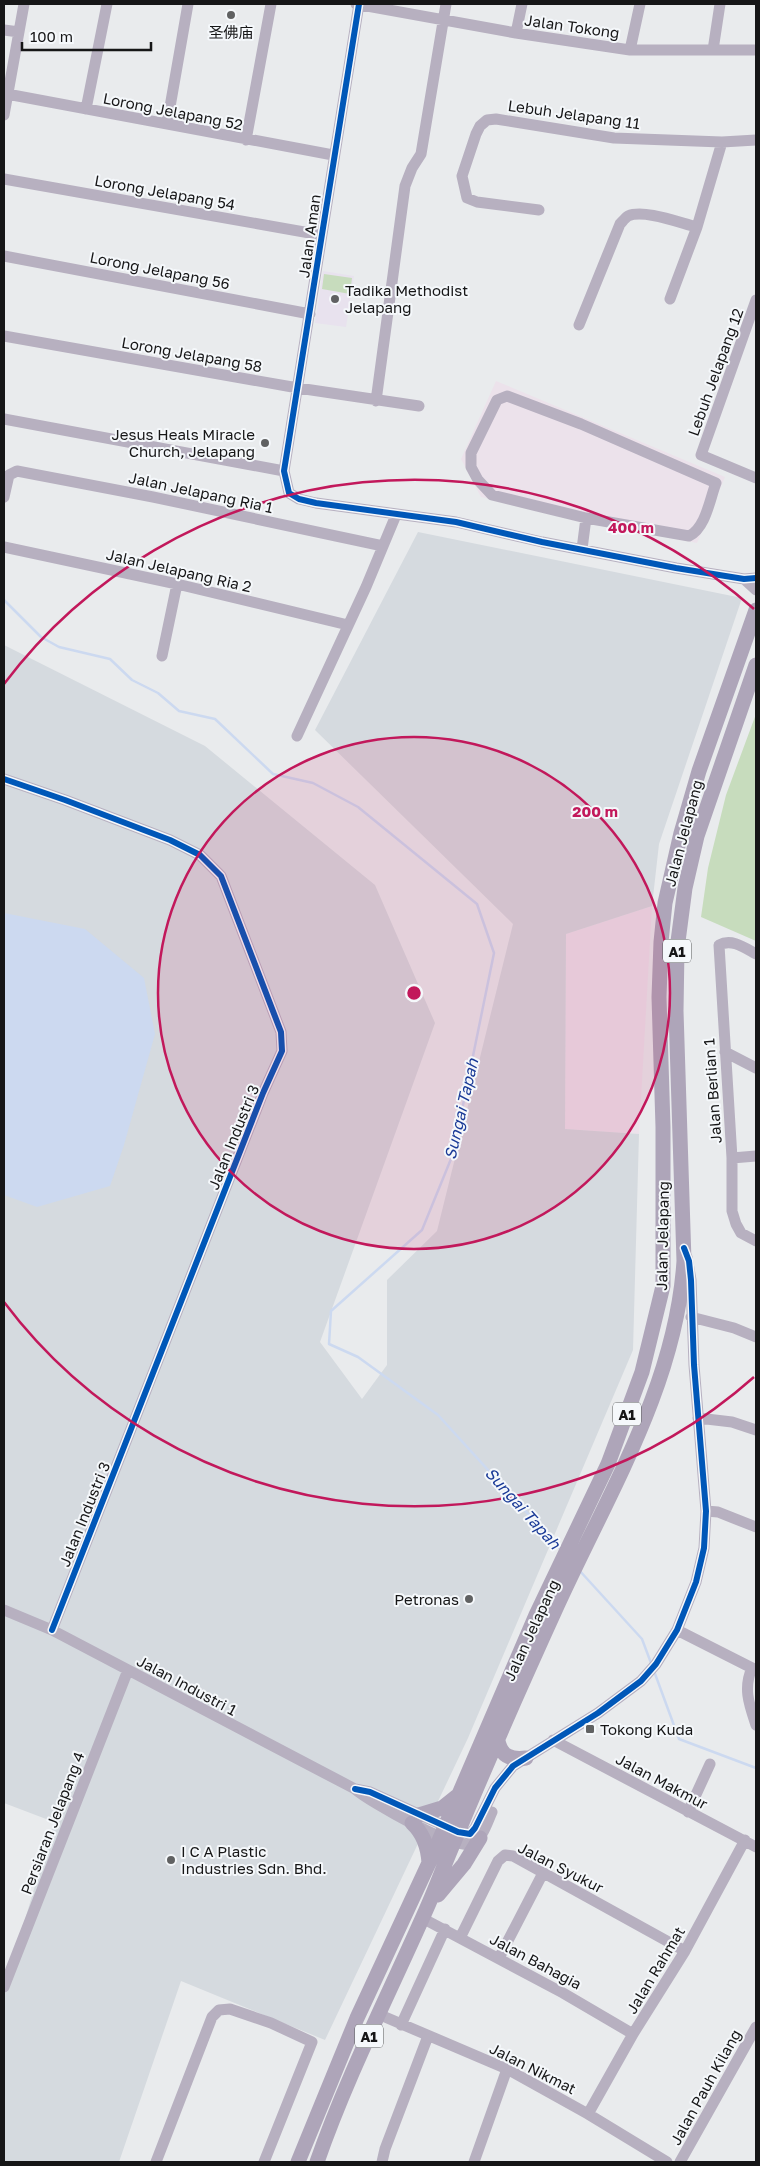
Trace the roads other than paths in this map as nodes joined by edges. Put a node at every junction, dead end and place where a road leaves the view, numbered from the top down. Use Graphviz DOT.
graph roads {
  1 [pos="24,4"];
  2 [pos="107,4"];
  3 [pos="188,4"];
  4 [pos="271,4"];
  5 [pos="358,4"];
  6 [pos="446,4"];
  7 [pos="522,4"];
  8 [pos="640,4"];
  9 [pos="720,4"];
  10 [pos="443,19"];
  11 [pos="4,30"];
  12 [pos="19,32"];
  13 [pos="516,34"];
  14 [pos="630,50"];
  15 [pos="713,50"];
  16 [pos="756,50"];
  17 [pos="7,94"];
  18 [pos="86,110"];
  19 [pos="4,115"];
  20 [pos="167,124"];
  21 [pos="246,140"];
  22 [pos="756,140"];
  23 [pos="722,142"];
  24 [pos="334,155"];
  25 [pos="4,179"];
  26 [pos="539,210"];
  27 [pos="697,227"];
  28 [pos="321,235"];
  29 [pos="4,256"];
  30 [pos="670,299"];
  31 [pos="756,300"];
  32 [pos="310,314"];
  33 [pos="579,325"];
  34 [pos="4,336"];
  35 [pos="298,388"];
  36 [pos="376,401"];
  37 [pos="419,406"];
  38 [pos="4,419"];
  39 [pos="724,465"];
  40 [pos="284,472"];
  41 [pos="756,478"];
  42 [pos="716,483"];
  43 [pos="4,497"];
  44 [pos="396,514"];
  45 [pos="586,518"];
  46 [pos="383,546"];
  47 [pos="4,547"];
  48 [pos="582,549"];
  49 [pos="756,578"];
  50 [pos="744,579"];
  51 [pos="177,584"];
  52 [pos="756,590"];
  53 [pos="756,610"];
  54 [pos="348,625"];
  55 [pos="162,656"];
  56 [pos="756,665"];
  57 [pos="297,736"];
  58 [pos="4,779"];
  59 [pos="756,954"];
  60 [pos="725,1052"];
  61 [pos="756,1068"];
  62 [pos="756,1156"];
  63 [pos="732,1158"];
  64 [pos="756,1240"];
  65 [pos="684,1248"];
  66 [pos="663,1286"];
  67 [pos="691,1317"];
  68 [pos="673,1326"];
  69 [pos="756,1337"];
  70 [pos="698,1418"];
  71 [pos="756,1430"];
  72 [pos="706,1511"];
  73 [pos="756,1528"];
  74 [pos="4,1610"];
  75 [pos="52,1630"];
  76 [pos="677,1630"];
  77 [pos="754,1669"];
  78 [pos="128,1670"];
  79 [pos="756,1725"];
  80 [pos="553,1740"];
  81 [pos="498,1741"];
  82 [pos="526,1758"];
  83 [pos="710,1764"];
  84 [pos="459,1794"];
  85 [pos="688,1812"];
  86 [pos="415,1819"];
  87 [pos="449,1834"];
  88 [pos="480,1838"];
  89 [pos="745,1840"];
  90 [pos="756,1847"];
  91 [pos="429,1863"];
  92 [pos="543,1873"];
  93 [pos="424,1915"];
  94 [pos="445,1929"];
  95 [pos="460,1938"];
  96 [pos="685,1950"];
  97 [pos="499,1958"];
  98 [pos="8,1966"];
  99 [pos="4,1987"];
  100 [pos="378,2014"];
  101 [pos="401,2025"];
  102 [pos="756,2027"];
  103 [pos="633,2034"];
  104 [pos="428,2036"];
  105 [pos="507,2069"];
  106 [pos="588,2114"];
  107 [pos="478,2160"];
  108 [pos="156,2162"];
  109 [pos="264,2162"];
  110 [pos="298,2162"];
  111 [pos="317,2162"];
  112 [pos="382,2162"];
  113 [pos="667,2162"];
  114 [pos="680,2162"];
  1 -- 12 [label="street"];
  2 -- 18 [label="street"];
  3 -- 20 [label="street"];
  4 -- 21 [label="street"];
  5 -- 10 [label="street, Jalan Tokong"];
  5 -- 24 [label="street, Jalan Aman"];
  6 -- 10 [label="street"];
  7 -- 13 [label="street"];
  8 -- 14 [label="street"];
  9 -- 15 [label="street"];
  10 -- 13 [label="street, Jalan Tokong"];
  10 -- 36 [label="street"];
  11 -- 12 [label="street"];
  12 -- 17 [label="street"];
  13 -- 14 [label="street, Jalan Tokong"];
  14 -- 15 [label="street, Jalan Tokong"];
  15 -- 16 [label="street, Jalan Tokong"];
  17 -- 18 [label="street, Lorong Jelapang 52"];
  17 -- 19 [label="street"];
  18 -- 20 [label="street, Lorong Jelapang 52"];
  20 -- 21 [label="street, Lorong Jelapang 52"];
  21 -- 24 [label="street, Lorong Jelapang 52"];
  22 -- 23 [label="street, Lebuh Jelapang 11"];
  23 -- 26 [label="street, Lebuh Jelapang 11"];
  23 -- 27 [label="street"];
  24 -- 28 [label="street, Jalan Aman"];
  25 -- 28 [label="street, Lorong Jelapang 54"];
  27 -- 30 [label="street"];
  27 -- 33 [label="street"];
  28 -- 32 [label="street, Jalan Aman"];
  29 -- 32 [label="street, Lorong Jelapang 56"];
  31 -- 39 [label="street, Lebuh Jelapang 12"];
  32 -- 35 [label="street, Jalan Aman"];
  34 -- 35 [label="street, Lorong Jelapang 58"];
  35 -- 36 [label="street, Lorong Jelapang 58"];
  35 -- 40 [label="street, Jalan Aman"];
  36 -- 37 [label="street, Lorong Jelapang 58"];
  38 -- 40 [label="street"];
  39 -- 41 [label="street, Lebuh Jelapang 12"];
  39 -- 42 [label="street"];
  40 -- 44 [label="street"];
  42 -- 45 [label="street"];
  42 -- 45 [label="street"];
  43 -- 46 [label="street, Jalan Jelapang Ria 1"];
  44 -- 46 [label="street"];
  44 -- 48 [label="street"];
  45 -- 48 [label="street"];
  46 -- 54 [label="street"];
  47 -- 51 [label="street, Jalan Jelapang Ria 2"];
  48 -- 50 [label="street"];
  49 -- 50 [label="street"];
  50 -- 52 [label="street"];
  51 -- 54 [label="street, Jalan Jelapang Ria 2"];
  51 -- 55 [label="street"];
  53 -- 66 [label="main road, Jalan Jelapang / A1"];
  54 -- 57 [label="street"];
  56 -- 65 [label="main road, Jalan Jelapang / A1"];
  58 -- 75 [label="street, Jalan Industri 3"];
  59 -- 60 [label="street, Jalan Berlian 1"];
  60 -- 61 [label="street"];
  60 -- 63 [label="street, Jalan Berlian 1"];
  62 -- 63 [label="street"];
  63 -- 64 [label="street, Jalan Berlian 1"];
  65 -- 66 [label="main road"];
  65 -- 67 [label="street"];
  65 -- 68 [label="main road, Jalan Jelapang / A1"];
  66 -- 68 [label="main road"];
  66 -- 84 [label="main road, Jalan Jelapang / A1"];
  67 -- 69 [label="street"];
  67 -- 70 [label="street"];
  68 -- 81 [label="main road, Jalan Jelapang / A1"];
  70 -- 71 [label="street"];
  70 -- 72 [label="street"];
  72 -- 73 [label="street"];
  72 -- 76 [label="street"];
  74 -- 75 [label="street, Jalan Industri 1"];
  75 -- 78 [label="street, Jalan Industri 1"];
  76 -- 77 [label="street"];
  76 -- 80 [label="street"];
  77 -- 79 [label="street"];
  78 -- 86 [label="street, Jalan Industri 1"];
  78 -- 98 [label="street, Persiaran Jelapang 4"];
  80 -- 82 [label="street"];
  80 -- 85 [label="street, Jalan Makmur"];
  81 -- 82 [label="main road"];
  81 -- 87 [label="main road, Jalan Jelapang / A1"];
  82 -- 87 [label="street"];
  82 -- 88 [label="street"];
  83 -- 85 [label="street"];
  84 -- 86 [label="main road"];
  84 -- 87 [label="main road, Jalan Jelapang / A1"];
  85 -- 89 [label="street, Jalan Makmur"];
  86 -- 87 [label="street, Jalan Industri 1"];
  86 -- 91 [label="main road"];
  87 -- 88 [label="street"];
  87 -- 91 [label="main road, Jalan Jelapang / A1"];
  87 -- 93 [label="main road, Jalan Jelapang / A1"];
  88 -- 93 [label="main road"];
  89 -- 90 [label="street, Jalan Makmur"];
  89 -- 96 [label="street, Jalan Rahmat"];
  91 -- 110 [label="main road, Jalan Jelapang / A1"];
  92 -- 95 [label="street, Jalan Syukur"];
  92 -- 96 [label="street, Jalan Syukur"];
  92 -- 97 [label="street"];
  93 -- 94 [label="street, Jalan Bahagia"];
  93 -- 100 [label="main road, Jalan Jelapang / A1"];
  94 -- 95 [label="street, Jalan Bahagia"];
  94 -- 101 [label="street"];
  95 -- 97 [label="street, Jalan Bahagia"];
  96 -- 103 [label="street, Jalan Rahmat"];
  97 -- 103 [label="street, Jalan Bahagia"];
  98 -- 99 [label="street, Persiaran Jelapang 4"];
  100 -- 101 [label="street, Jalan Nikmat"];
  100 -- 111 [label="main road, Jalan Jelapang / A1"];
  101 -- 104 [label="street, Jalan Nikmat"];
  102 -- 114 [label="street, Jalan Pauh Kilang"];
  103 -- 106 [label="street, Jalan Rahmat"];
  104 -- 105 [label="street, Jalan Nikmat"];
  104 -- 112 [label="street"];
  105 -- 106 [label="street, Jalan Nikmat"];
  105 -- 107 [label="street"];
  106 -- 113 [label="street, Jalan Nikmat"];
  108 -- 109 [label="street"];
}
